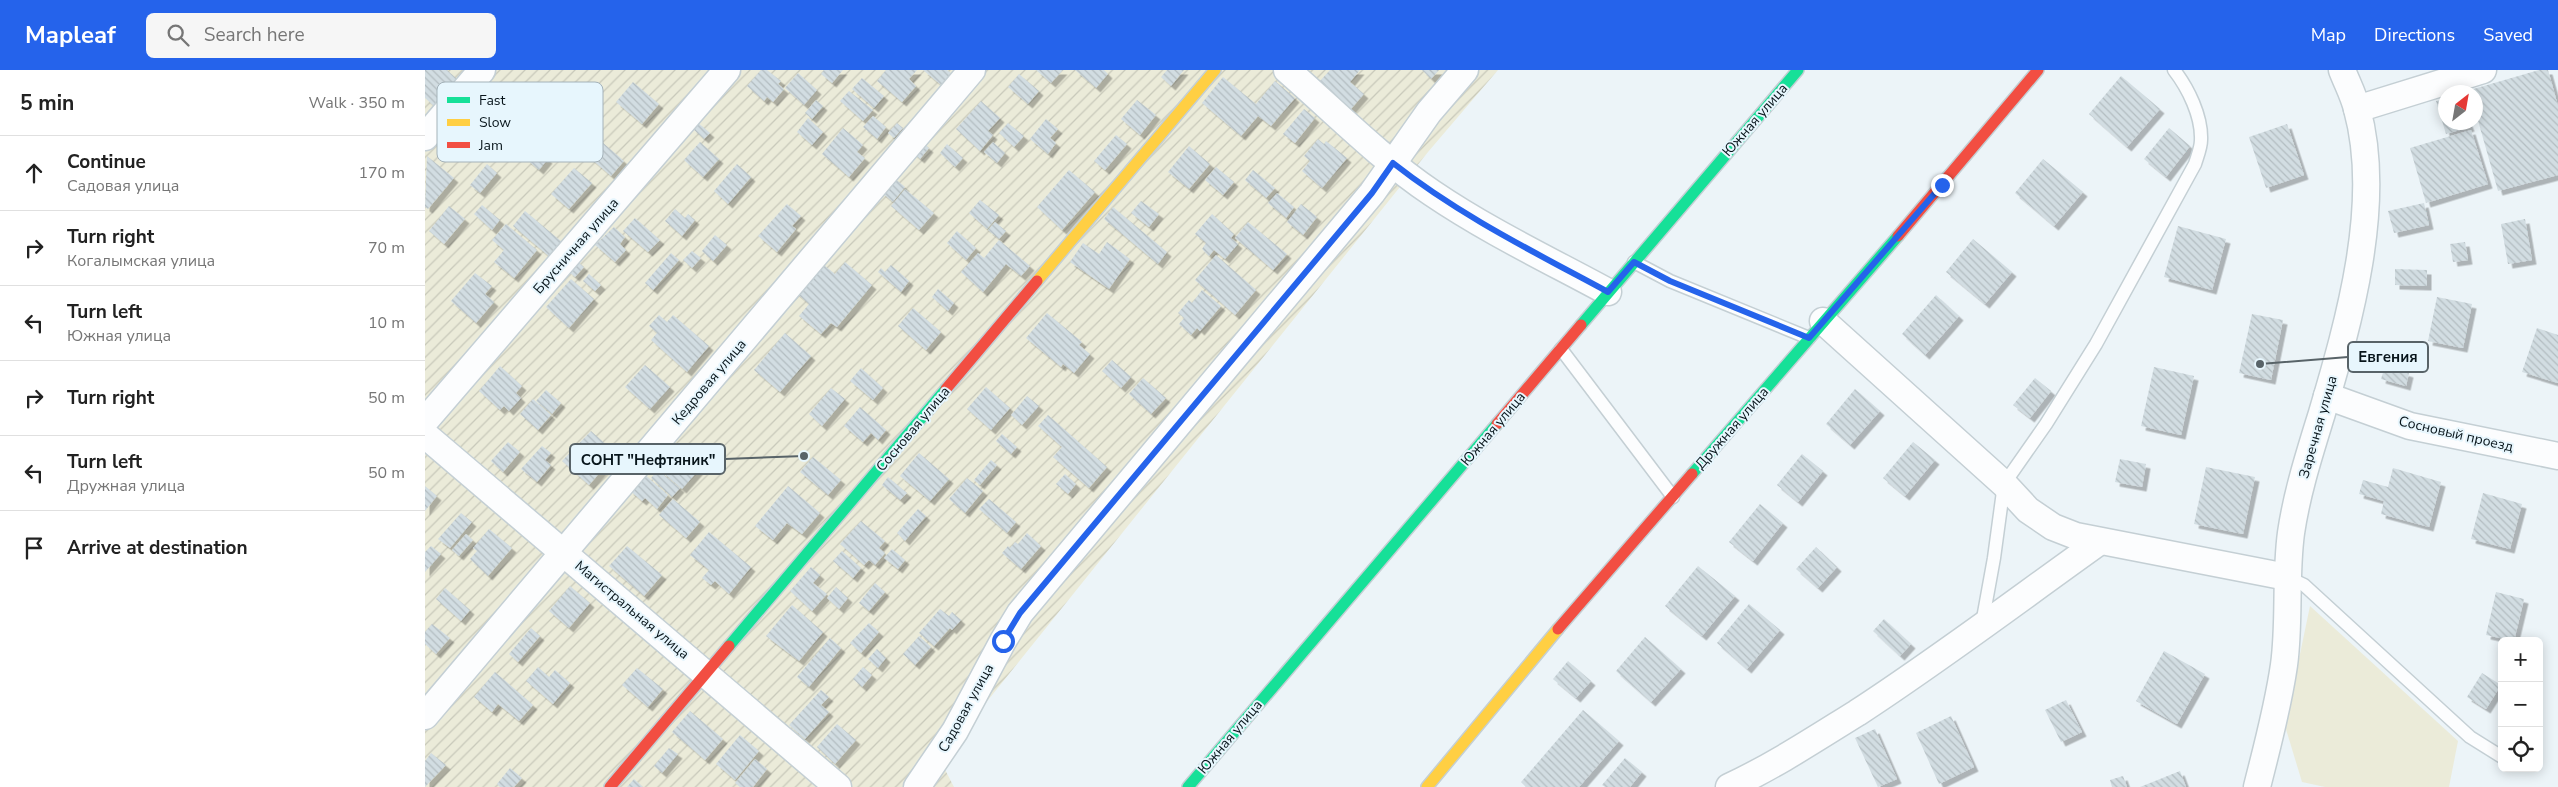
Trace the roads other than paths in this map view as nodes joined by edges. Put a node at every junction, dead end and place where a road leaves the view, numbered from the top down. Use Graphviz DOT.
graph roads {
  1 [pos="482,70"];
  2 [pos="727,70"];
  3 [pos="972,70"];
  4 [pos="1215,70"];
  5 [pos="1287,70"];
  6 [pos="1465,70"];
  7 [pos="1798,70"];
  8 [pos="2038,70"];
  9 [pos="2174,70"];
  10 [pos="2342,70"];
  11 [pos="2483,70"];
  12 [pos="472,82"];
  13 [pos="2357,109"];
  14 [pos="437,123"];
  15 [pos="425,137"];
  16 [pos="1393,163"];
  17 [pos="1634,262"];
  18 [pos="1608,292"];
  19 [pos="1816,329"];
  20 [pos="1561,349"];
  21 [pos="2327,396"];
  22 [pos="425,421"];
  23 [pos="425,435"];
  24 [pos="2558,456"];
  25 [pos="2004,484"];
  26 [pos="1673,496"];
  27 [pos="2099,542"];
  28 [pos="564,553"];
  29 [pos="2287,577"];
  30 [pos="1981,626"];
  31 [pos="707,674"];
  32 [pos="425,716"];
  33 [pos="2498,754"];
  34 [pos="610,787"];
  35 [pos="838,787"];
  36 [pos="917,787"];
  37 [pos="1188,787"];
  38 [pos="1427,787"];
  39 [pos="1729,787"];
  40 [pos="2257,787"];
  1 -- 12 [label="street"];
  2 -- 22 [label="street, Брусничная улица"];
  3 -- 28 [label="street, Кедровая улица"];
  4 -- 31 [label="street, Сосновая улица"];
  5 -- 16 [label="street"];
  6 -- 16 [label="street, Садовая улица"];
  7 -- 17 [label="street, Южная улица"];
  8 -- 19 [label="street, Дружная улица"];
  9 -- 25 [label="lane"];
  10 -- 13 [label="street, Заречная улица"];
  11 -- 13 [label="street"];
  13 -- 21 [label="street, Заречная улица"];
  14 -- 15 [label="street"];
  16 -- 18 [label="street"];
  16 -- 36 [label="street, Садовая улица"];
  17 -- 18 [label="street, Южная улица"];
  17 -- 19 [label="lane"];
  18 -- 20 [label="street, Южная улица"];
  19 -- 25 [label="street"];
  19 -- 26 [label="street, Дружная улица"];
  20 -- 26 [label="lane"];
  20 -- 37 [label="street, Южная улица"];
  21 -- 24 [label="street, Сосновый проезд"];
  21 -- 29 [label="street, Заречная улица"];
  23 -- 28 [label="street, Магистральная улица"];
  25 -- 27 [label="street"];
  25 -- 30 [label="lane"];
  26 -- 38 [label="street, Дружная улица"];
  27 -- 29 [label="street"];
  27 -- 30 [label="street"];
  28 -- 31 [label="street, Магистральная улица"];
  28 -- 32 [label="street, Кедровая улица"];
  29 -- 33 [label="lane"];
  29 -- 40 [label="street, Заречная улица"];
  30 -- 39 [label="street"];
  31 -- 34 [label="street, Сосновая улица"];
  31 -- 35 [label="street, Магистральная улица"];
}
